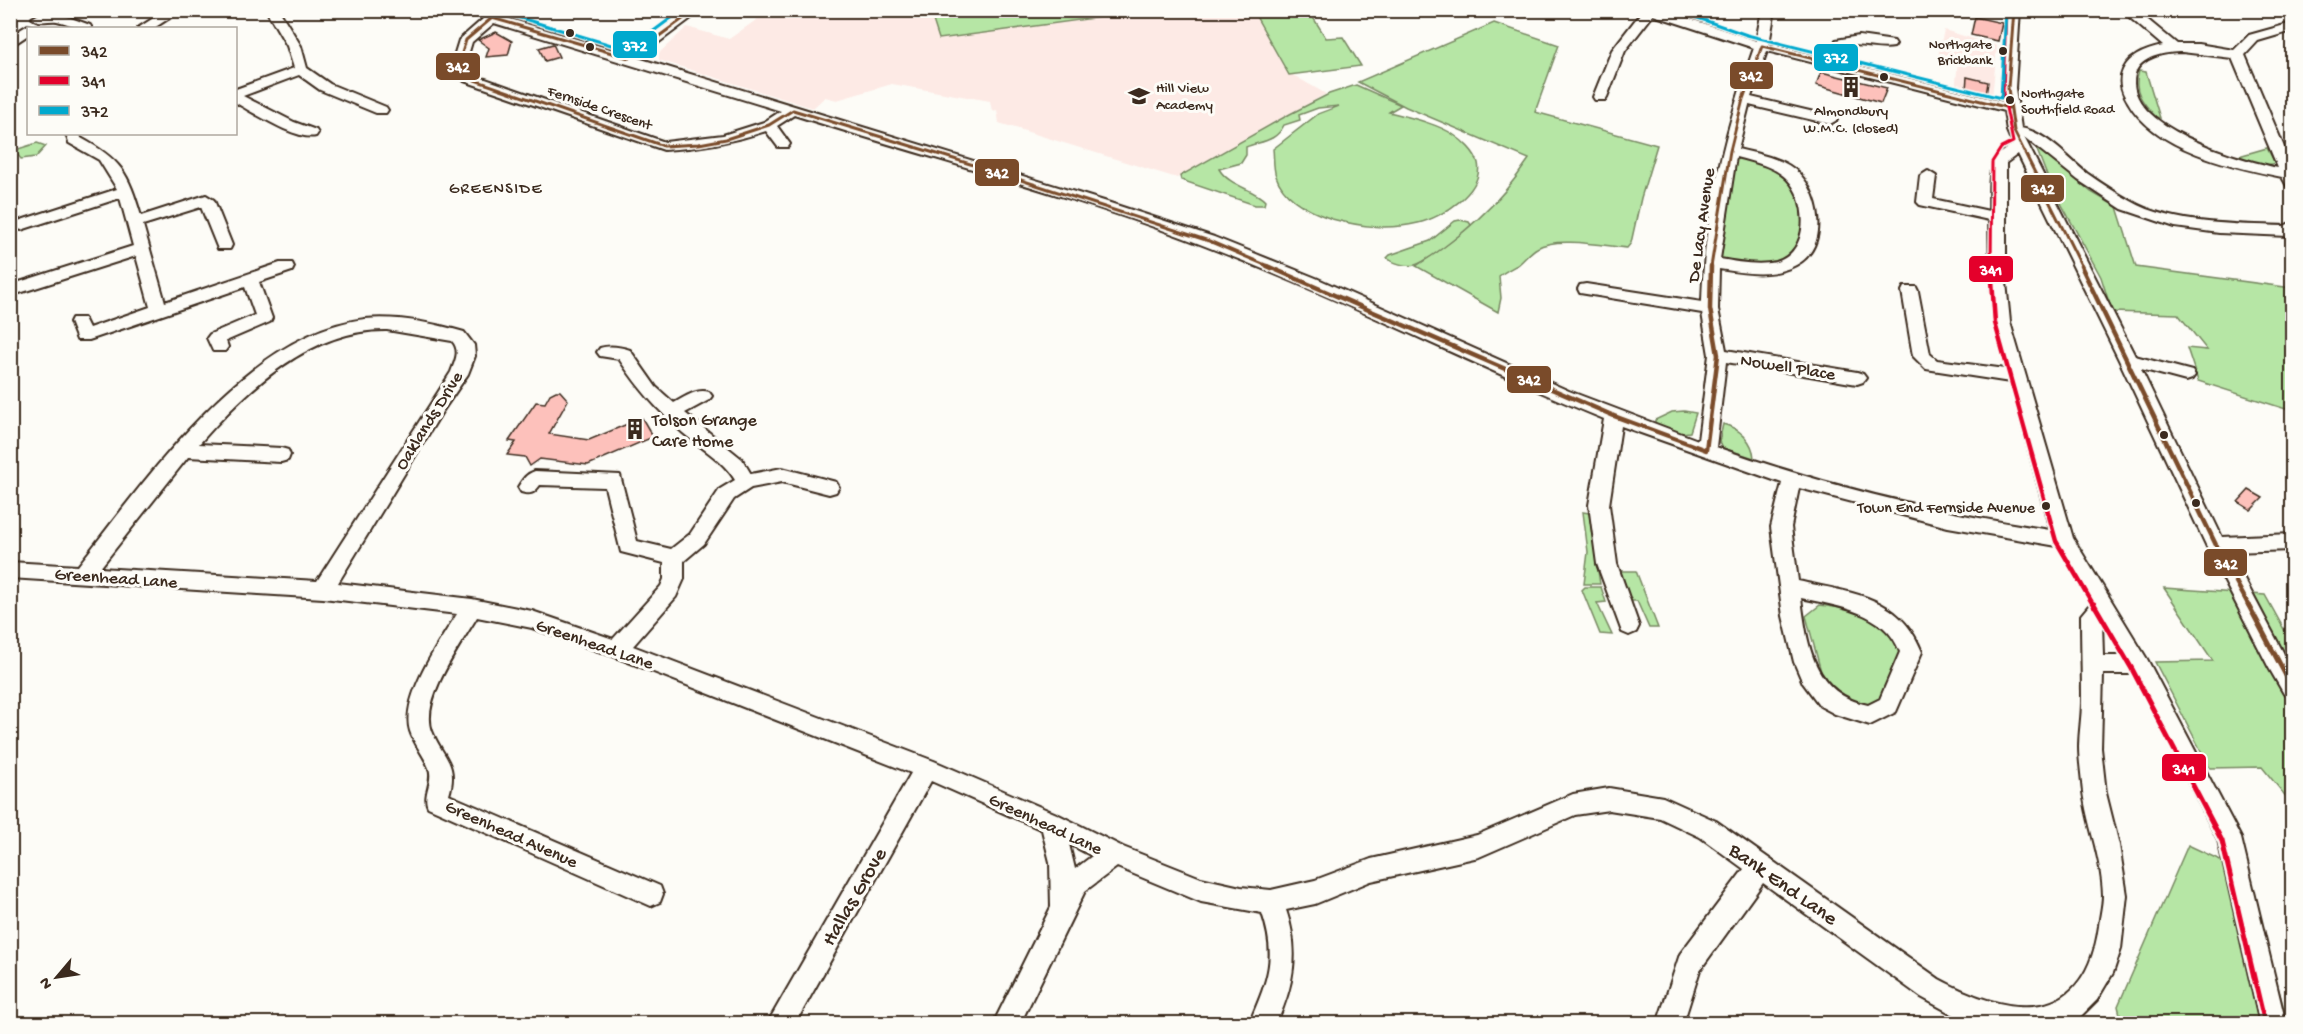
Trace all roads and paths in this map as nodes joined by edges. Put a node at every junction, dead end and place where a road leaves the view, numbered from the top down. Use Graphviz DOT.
graph roads {
  1 [pos="176,10"];
  2 [pos="272,10"];
  3 [pos="477,10"];
  4 [pos="696,10"];
  5 [pos="1650,10"];
  6 [pos="1769,10"];
  7 [pos="2014,10"];
  8 [pos="2127,10"];
  9 [pos="43,14"];
  10 [pos="492,18"];
  11 [pos="31,27"];
  12 [pos="82,27"];
  13 [pos="147,27"];
  14 [pos="2292,27"];
  15 [pos="27,30"];
  16 [pos="10,43"];
  17 [pos="1890,44"];
  18 [pos="1762,46"];
  19 [pos="2174,48"];
  20 [pos="2238,54"];
  21 [pos="629,58"];
  22 [pos="1831,63"];
  23 [pos="301,70"];
  24 [pos="237,96"];
  25 [pos="237,97"];
  26 [pos="1600,97"];
  27 [pos="1743,99"];
  28 [pos="2009,108"];
  29 [pos="381,110"];
  30 [pos="793,110"];
  31 [pos="1830,120"];
  32 [pos="768,125"];
  33 [pos="311,133"];
  34 [pos="74,135"];
  35 [pos="2018,139"];
  36 [pos="783,144"];
  37 [pos="1730,151"];
  38 [pos="1928,176"];
  39 [pos="2290,178"];
  40 [pos="126,191"];
  41 [pos="1997,217"];
  42 [pos="134,223"];
  43 [pos="21,225"];
  44 [pos="2292,226"];
  45 [pos="224,245"];
  46 [pos="140,249"];
  47 [pos="1711,263"];
  48 [pos="286,267"];
  49 [pos="250,279"];
  50 [pos="1586,289"];
  51 [pos="10,291"];
  52 [pos="1910,291"];
  53 [pos="1710,309"];
  54 [pos="159,310"];
  55 [pos="78,322"];
  56 [pos="219,348"];
  57 [pos="606,352"];
  58 [pos="1718,355"];
  59 [pos="2128,360"];
  60 [pos="2186,375"];
  61 [pos="2017,377"];
  62 [pos="1857,378"];
  63 [pos="703,396"];
  64 [pos="674,411"];
  65 [pos="1614,416"];
  66 [pos="184,450"];
  67 [pos="1706,450"];
  68 [pos="281,455"];
  69 [pos="1792,479"];
  70 [pos="746,482"];
  71 [pos="528,487"];
  72 [pos="829,487"];
  73 [pos="2063,539"];
  74 [pos="2292,542"];
  75 [pos="2216,545"];
  76 [pos="674,558"];
  77 [pos="10,570"];
  78 [pos="83,575"];
  79 [pos="1789,587"];
  80 [pos="323,590"];
  81 [pos="2103,606"];
  82 [pos="472,607"];
  83 [pos="1629,626"];
  84 [pos="617,649"];
  85 [pos="2094,665"];
  86 [pos="2139,665"];
  87 [pos="2285,667"];
  88 [pos="2292,687"];
  89 [pos="926,768"];
  90 [pos="1051,823"];
  91 [pos="1115,855"];
  92 [pos="1143,865"];
  93 [pos="1761,866"];
  94 [pos="651,894"];
  95 [pos="1271,902"];
  96 [pos="1061,912"];
  97 [pos="780,1023"];
  98 [pos="1006,1023"];
  99 [pos="1262,1023"];
  100 [pos="1670,1023"];
  101 [pos="2273,1023"];
  1 -- 13 [label="street"];
  2 -- 23 [label="street"];
  3 -- 10 [label="street"];
  4 -- 21 [label="street"];
  5 -- 18 [label="street"];
  5 -- 26 [label="street"];
  6 -- 18 [label="street, De Lacy Avenue"];
  7 -- 28 [label="street"];
  8 -- 19 [label="street"];
  9 -- 11 [label="street"];
  9 -- 12 [label="street"];
  10 -- 21 [label="street"];
  10 -- 32 [label="street, Fernside Crescent"];
  14 -- 20 [label="street"];
  15 -- 16 [label="street"];
  17 -- 22 [label="street"];
  18 -- 22 [label="street"];
  18 -- 27 [label="street, De Lacy Avenue"];
  19 -- 20 [label="street"];
  19 -- 39 [label="street"];
  20 -- 39 [label="street"];
  21 -- 30 [label="street"];
  22 -- 28 [label="street"];
  23 -- 24 [label="street"];
  23 -- 29 [label="street"];
  25 -- 33 [label="street"];
  27 -- 31 [label="street"];
  27 -- 37 [label="street, De Lacy Avenue"];
  28 -- 35 [label="street"];
  30 -- 32 [label="street, Fernside Crescent"];
  30 -- 65 [label="street"];
  32 -- 36 [label="street"];
  34 -- 40 [label="street"];
  35 -- 41 [label="street"];
  35 -- 44 [label="street"];
  35 -- 59 [label="street"];
  37 -- 47 [label="street, De Lacy Avenue"];
  37 -- 47 [label="street"];
  38 -- 41 [label="street"];
  40 -- 42 [label="street"];
  40 -- 43 [label="street"];
  41 -- 61 [label="street"];
  42 -- 45 [label="street"];
  42 -- 46 [label="street"];
  46 -- 51 [label="street"];
  46 -- 54 [label="street"];
  47 -- 53 [label="street, De Lacy Avenue"];
  48 -- 49 [label="street"];
  49 -- 54 [label="street"];
  49 -- 56 [label="street"];
  50 -- 53 [label="street"];
  52 -- 61 [label="street"];
  53 -- 58 [label="street, De Lacy Avenue"];
  54 -- 55 [label="street"];
  57 -- 64 [label="street"];
  58 -- 62 [label="street, Nowell Place"];
  58 -- 67 [label="street, De Lacy Avenue"];
  59 -- 60 [label="street"];
  59 -- 75 [label="street"];
  61 -- 73 [label="street"];
  63 -- 64 [label="street"];
  64 -- 70 [label="street"];
  65 -- 67 [label="street"];
  65 -- 83 [label="street"];
  66 -- 68 [label="street"];
  66 -- 78 [label="street, Oaklands Drive"];
  66 -- 80 [label="street, Oaklands Drive"];
  67 -- 69 [label="street"];
  69 -- 73 [label="street"];
  69 -- 79 [label="street"];
  70 -- 72 [label="street"];
  70 -- 76 [label="street"];
  71 -- 76 [label="street"];
  73 -- 81 [label="street"];
  74 -- 75 [label="street"];
  75 -- 87 [label="street"];
  76 -- 84 [label="street"];
  77 -- 78 [label="street, Greenhead Lane"];
  78 -- 80 [label="street, Greenhead Lane"];
  79 -- 79 [label="street"];
  80 -- 82 [label="street, Greenhead Lane"];
  81 -- 85 [label="street, Bank End Lane"];
  81 -- 86 [label="street"];
  82 -- 84 [label="street, Greenhead Lane"];
  82 -- 94 [label="street, Greenhead Avenue"];
  84 -- 89 [label="street, Greenhead Lane"];
  85 -- 86 [label="street"];
  85 -- 93 [label="street, Bank End Lane"];
  86 -- 101 [label="street"];
  87 -- 88 [label="street"];
  89 -- 90 [label="street, Greenhead Lane"];
  89 -- 97 [label="street, Hallas Grove"];
  90 -- 91 [label="street, Greenhead Lane"];
  90 -- 96 [label="street"];
  91 -- 92 [label="street, Greenhead Lane"];
  91 -- 96 [label="street"];
  92 -- 95 [label="street, Bank End Lane"];
  93 -- 95 [label="street, Bank End Lane"];
  93 -- 100 [label="street"];
  95 -- 99 [label="street"];
  96 -- 98 [label="street"];
}
